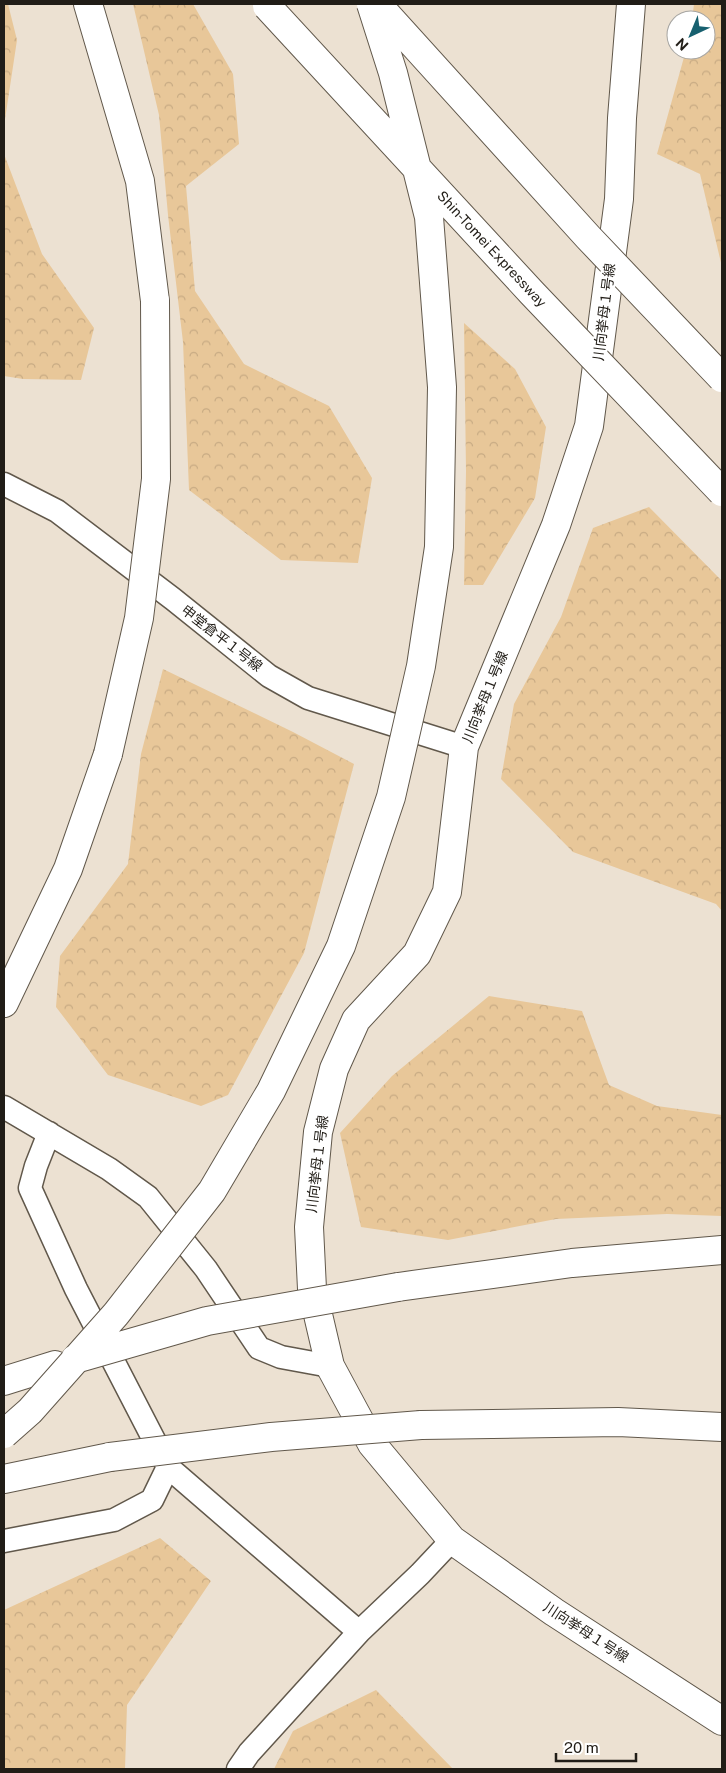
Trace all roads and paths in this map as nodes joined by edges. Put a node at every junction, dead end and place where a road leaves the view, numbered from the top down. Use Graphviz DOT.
graph roads {
  1 [pos="88,4"];
  2 [pos="371,4"];
  3 [pos="377,4"];
  4 [pos="631,4"];
  5 [pos="266,5"];
  6 [pos="722,378"];
  7 [pos="4,484"];
  8 [pos="722,492"];
  9 [pos="464,747"];
  10 [pos="4,1003"];
  11 [pos="4,1107"];
  12 [pos="49,1133"];
  13 [pos="722,1250"];
  14 [pos="330,1366"];
  15 [pos="4,1381"];
  16 [pos="722,1427"];
  17 [pos="4,1434"];
  18 [pos="168,1467"];
  19 [pos="4,1479"];
  20 [pos="452,1540"];
  21 [pos="4,1541"];
  22 [pos="358,1632"];
  23 [pos="722,1721"];
  24 [pos="238,1769"];
  1 -- 10 [label="main road, bridge"];
  2 -- 17 [label="main road, bridge"];
  3 -- 6 [label="main road, bridge"];
  4 -- 9 [label="main road, 川向挙母１号線"];
  5 -- 8 [label="main road, Shin-Tomei Expressway, bridge"];
  7 -- 9 [label="street, 申堂倉平１号線"];
  9 -- 14 [label="main road, 川向挙母１号線"];
  11 -- 12 [label="street"];
  12 -- 14 [label="street"];
  12 -- 18 [label="street"];
  13 -- 15 [label="main road, bridge"];
  14 -- 20 [label="main road, 川向挙母１号線"];
  16 -- 19 [label="main road, bridge"];
  18 -- 21 [label="street"];
  18 -- 22 [label="street"];
  20 -- 22 [label="street"];
  20 -- 23 [label="main road, 川向挙母１号線"];
  22 -- 24 [label="street"];
}
